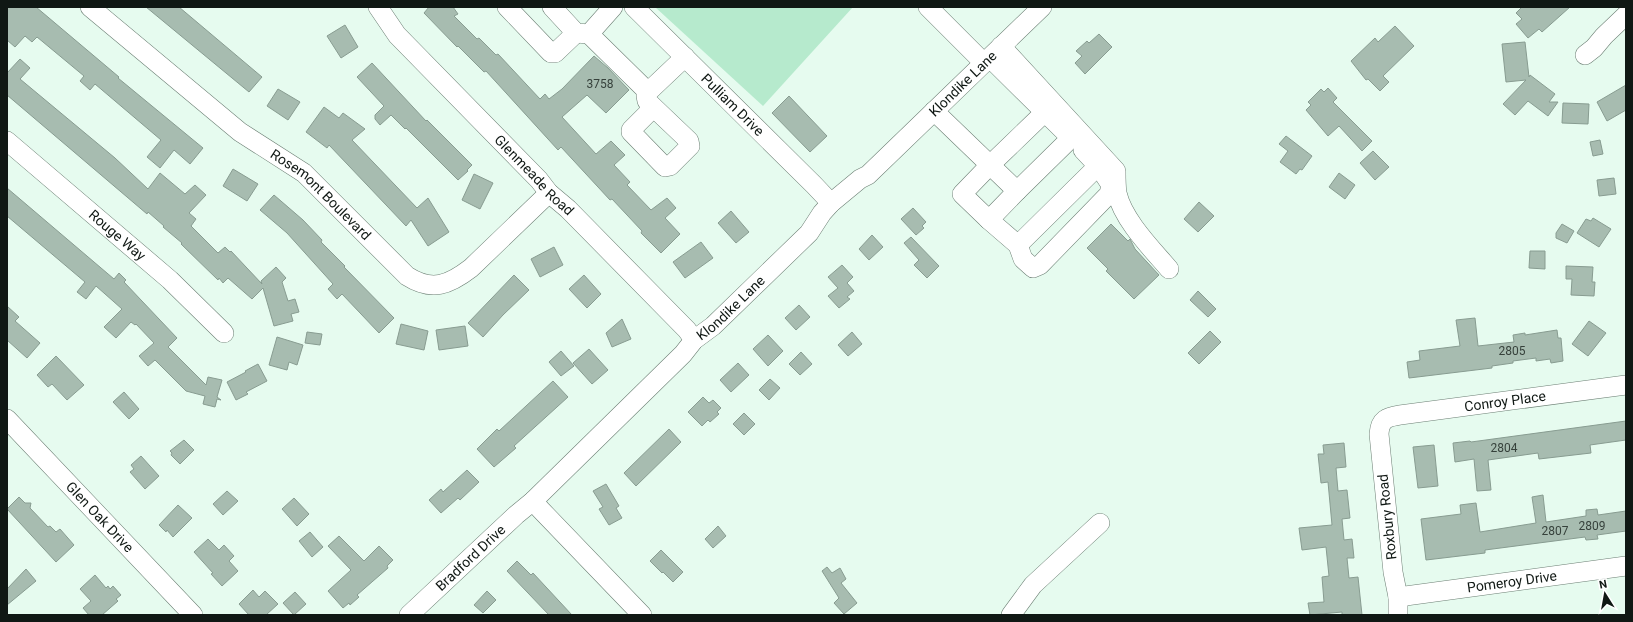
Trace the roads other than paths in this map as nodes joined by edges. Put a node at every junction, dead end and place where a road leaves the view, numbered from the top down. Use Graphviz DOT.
graph roads {
  1 [pos="90,7"];
  2 [pos="378,7"];
  3 [pos="507,7"];
  4 [pos="552,7"];
  5 [pos="614,7"];
  6 [pos="634,7"];
  7 [pos="928,7"];
  8 [pos="1042,7"];
  9 [pos="1626,15"];
  10 [pos="583,33"];
  11 [pos="1585,55"];
  12 [pos="992,56"];
  13 [pos="685,57"];
  14 [pos="934,111"];
  15 [pos="1046,112"];
  16 [pos="1071,138"];
  17 [pos="7,141"];
  18 [pos="990,165"];
  19 [pos="1098,166"];
  20 [pos="1017,191"];
  21 [pos="549,193"];
  22 [pos="831,203"];
  23 [pos="989,220"];
  24 [pos="1018,245"];
  25 [pos="1169,269"];
  26 [pos="224,333"];
  27 [pos="694,340"];
  28 [pos="1626,385"];
  29 [pos="7,419"];
  30 [pos="1385,420"];
  31 [pos="533,500"];
  32 [pos="1100,523"];
  33 [pos="1626,566"];
  34 [pos="1398,606"];
  35 [pos="193,615"];
  36 [pos="409,615"];
  37 [pos="642,615"];
  38 [pos="1011,615"];
  1 -- 21 [label="street, Rosemont Boulevard"];
  2 -- 21 [label="street, Glenmeade Road"];
  3 -- 10 [label="street"];
  4 -- 10 [label="street"];
  5 -- 10 [label="street"];
  6 -- 13 [label="street, Pulliam Drive"];
  7 -- 12 [label="street"];
  8 -- 12 [label="street, Klondike Lane"];
  9 -- 11 [label="street"];
  10 -- 13 [label="street"];
  12 -- 14 [label="street, Klondike Lane"];
  12 -- 15 [label="street"];
  12 -- 25 [label="street"];
  13 -- 22 [label="street, Pulliam Drive"];
  14 -- 18 [label="street"];
  14 -- 22 [label="street, Klondike Lane"];
  15 -- 16 [label="street"];
  15 -- 18 [label="street"];
  16 -- 19 [label="street"];
  16 -- 20 [label="street"];
  17 -- 26 [label="street, Rouge Way"];
  18 -- 20 [label="street"];
  18 -- 23 [label="street"];
  19 -- 24 [label="street"];
  19 -- 24 [label="street"];
  20 -- 23 [label="street"];
  21 -- 27 [label="street, Glenmeade Road"];
  22 -- 27 [label="street, Klondike Lane"];
  23 -- 24 [label="street"];
  27 -- 31 [label="street, Klondike Lane"];
  28 -- 30 [label="street, Conroy Place"];
  29 -- 35 [label="street, Glen Oak Drive"];
  30 -- 34 [label="street, Roxbury Road"];
  31 -- 36 [label="street, Bradford Drive"];
  31 -- 37 [label="street"];
  32 -- 38 [label="street"];
  33 -- 34 [label="street, Pomeroy Drive"];
}
